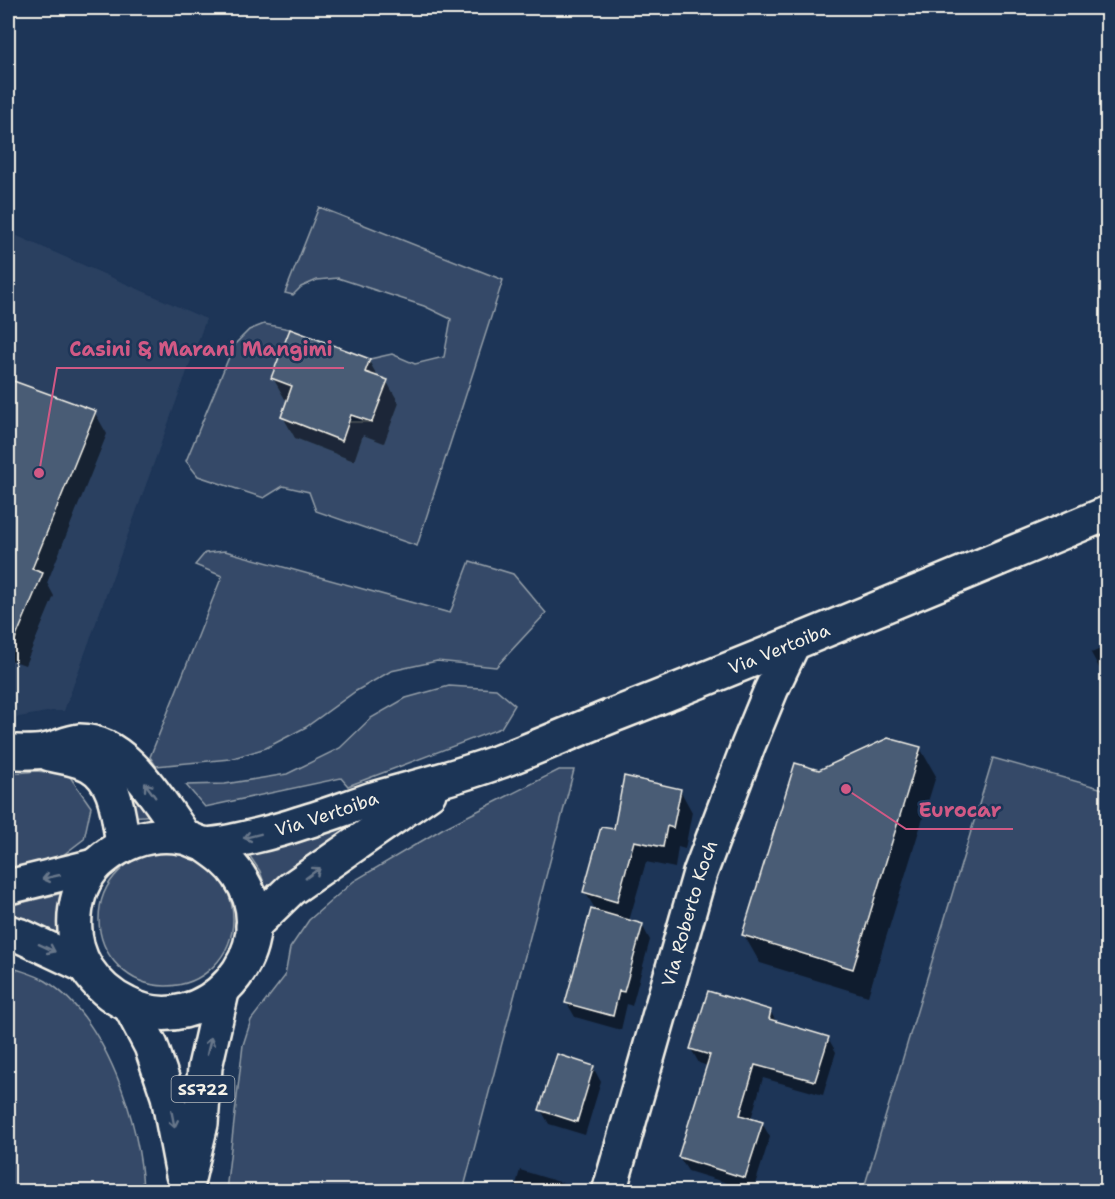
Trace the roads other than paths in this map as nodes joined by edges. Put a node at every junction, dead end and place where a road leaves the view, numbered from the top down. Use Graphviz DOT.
graph roads {
  1 [pos="1107,513"];
  2 [pos="793,644"];
  3 [pos="8,752"];
  4 [pos="42,752"];
  5 [pos="449,779"];
  6 [pos="195,841"];
  7 [pos="123,844"];
  8 [pos="94,866"];
  9 [pos="8,886"];
  10 [pos="254,926"];
  11 [pos="8,932"];
  12 [pos="85,966"];
  13 [pos="222,992"];
  14 [pos="130,1006"];
  15 [pos="185,1189"];
  16 [pos="609,1191"];
  1 -- 2 [label="main road, Via Vertoiba"];
  2 -- 5 [label="main road, Via Vertoiba"];
  2 -- 16 [label="main road, Via Roberto Koch"];
  3 -- 4 [label="main road, Via Vertoiba"];
  6 -- 4 [label="main road, Via Vertoiba, one-way"];
  4 -- 7 [label="main road, Via Vertoiba"];
  5 -- 6 [label="main road, Via Vertoiba, one-way"];
  10 -- 5 [label="main road, Via Vertoiba, one-way"];
  6 -- 7 [label="main road, Via Vertoiba"];
  6 -- 10 [label="main road, Via Vertoiba"];
  7 -- 8 [label="main road, Via Vertoiba"];
  8 -- 9 [label="main road, Via Vertoiba, one-way"];
  8 -- 12 [label="main road, Via Vertoiba"];
  10 -- 13 [label="main road, Via Vertoiba"];
  11 -- 12 [label="main road, Via Vertoiba, one-way"];
  12 -- 14 [label="main road, Via Vertoiba"];
  13 -- 14 [label="main road, Via Vertoiba"];
  15 -- 13 [label="main road, SS722, one-way"];
  14 -- 15 [label="main road, SS722, one-way"];
}
